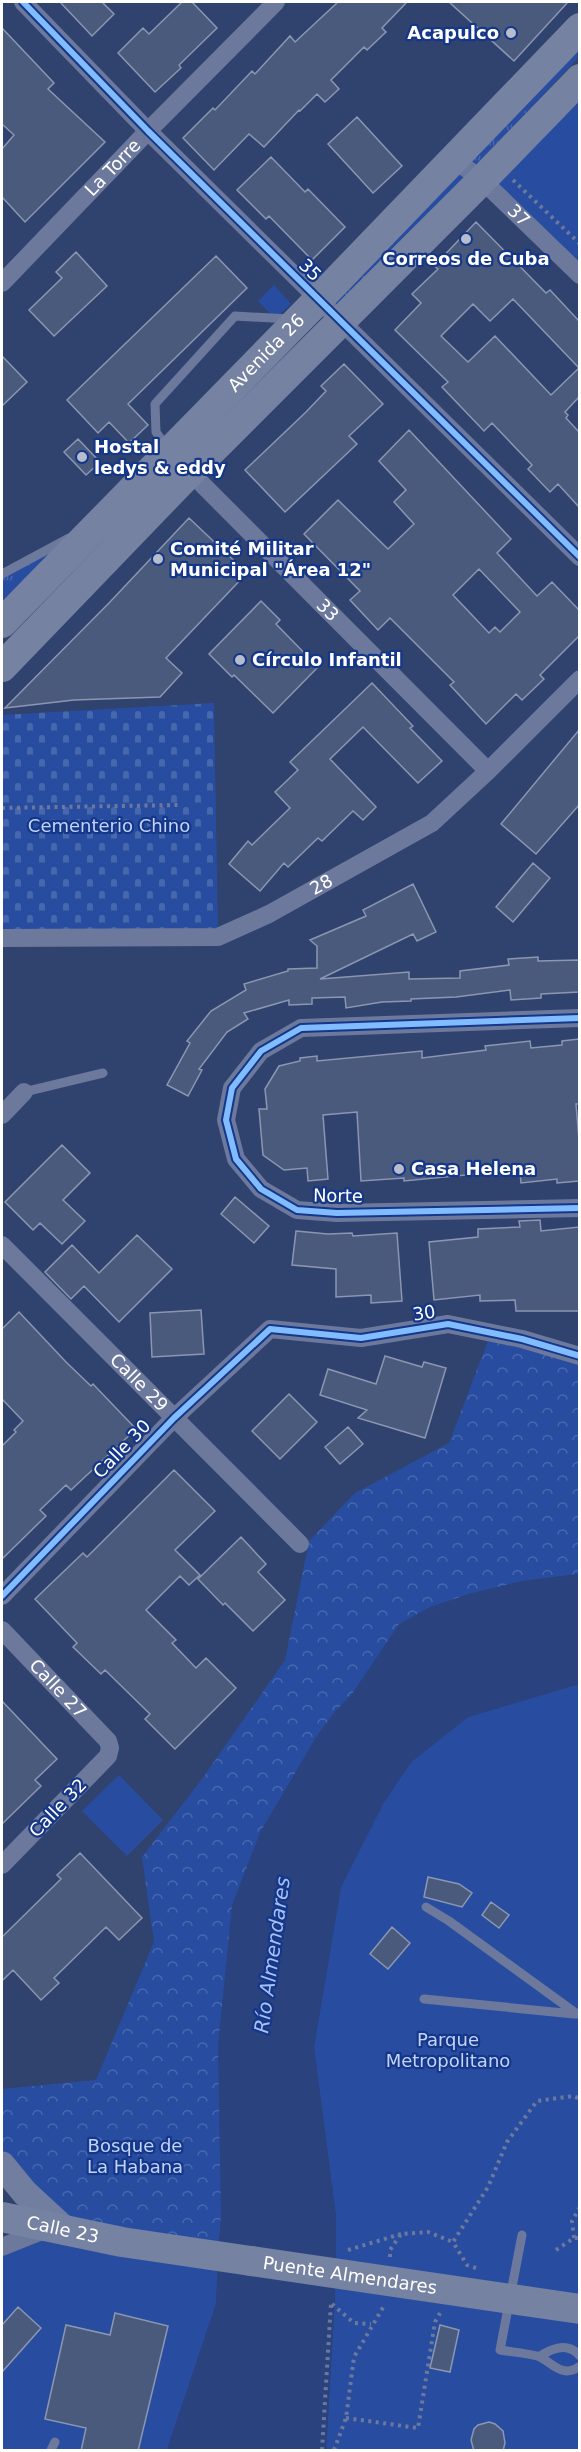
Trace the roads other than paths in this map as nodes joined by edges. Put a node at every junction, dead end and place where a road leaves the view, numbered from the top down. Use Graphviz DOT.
graph roads {
  1 [pos="23,2"];
  2 [pos="276,2"];
  3 [pos="579,28"];
  4 [pos="579,79"];
  5 [pos="147,131"];
  6 [pos="454,159"];
  7 [pos="482,180"];
  8 [pos="579,275"];
  9 [pos="2,283"];
  10 [pos="308,310"];
  11 [pos="340,322"];
  12 [pos="169,450"];
  13 [pos="190,472"];
  14 [pos="100,522"];
  15 [pos="579,557"];
  16 [pos="2,574"];
  17 [pos="2,624"];
  18 [pos="2,667"];
  19 [pos="579,679"];
  20 [pos="488,771"];
  21 [pos="2,938"];
  22 [pos="579,1018"];
  23 [pos="103,1073"];
  24 [pos="24,1092"];
  25 [pos="2,1115"];
  26 [pos="579,1208"];
  27 [pos="2,1245"];
  28 [pos="270,1329"];
  29 [pos="579,1356"];
  30 [pos="174,1418"];
  31 [pos="300,1544"];
  32 [pos="2,1596"];
  33 [pos="2,1630"];
  34 [pos="110,1748"];
  35 [pos="2,1865"];
  36 [pos="426,1907"];
  37 [pos="424,1999"];
  38 [pos="578,2014"];
  39 [pos="2,2165"];
  40 [pos="2,2217"];
  41 [pos="58,2228"];
  42 [pos="522,2235"];
  43 [pos="122,2242"];
  44 [pos="2,2247"];
  45 [pos="579,2309"];
  46 [pos="540,2356"];
  47 [pos="579,2356"];
  48 [pos="579,2366"];
  1 -- 5 [label="street, 35"];
  2 -- 5 [label="street, La Torre"];
  3 -- 6 [label="main road, Avenida 26"];
  4 -- 7 [label="main road, Avenida 26"];
  5 -- 9 [label="street, La Torre"];
  5 -- 10 [label="street, 35"];
  6 -- 7 [label="street, 37"];
  6 -- 10 [label="main road, Avenida 26"];
  7 -- 8 [label="street, 37"];
  7 -- 11 [label="main road, Avenida 26"];
  10 -- 11 [label="street, 35"];
  10 -- 12 [label="main road, Avenida 26"];
  10 -- 12 [label="lane"];
  11 -- 13 [label="main road, Avenida 26"];
  11 -- 15 [label="street, 35"];
  12 -- 13 [label="street, 33"];
  12 -- 14 [label="main road, Avenida 26"];
  13 -- 18 [label="main road, Avenida 26"];
  13 -- 20 [label="street, 33"];
  14 -- 16 [label="lane"];
  14 -- 17 [label="main road, Avenida 26"];
  19 -- 20 [label="street, 28"];
  20 -- 21 [label="street, 28"];
  22 -- 26 [label="street, Norte"];
  23 -- 24 [label="lane"];
  24 -- 25 [label="street"];
  27 -- 30 [label="street, Calle 29"];
  28 -- 29 [label="street, 30"];
  28 -- 30 [label="street, Calle 30"];
  30 -- 31 [label="street, Calle 29"];
  30 -- 32 [label="street, Calle 30"];
  33 -- 34 [label="street, Calle 27"];
  34 -- 35 [label="street, Calle 32"];
  36 -- 38 [label="lane"];
  37 -- 38 [label="lane"];
  39 -- 41 [label="main road"];
  40 -- 41 [label="main road, Calle 23"];
  41 -- 43 [label="main road, Calle 23"];
  41 -- 44 [label="street"];
  42 -- 46 [label="lane"];
  43 -- 45 [label="main road, Puente Almendares, bridge"];
  46 -- 47 [label="lane"];
  46 -- 48 [label="lane"];
}
